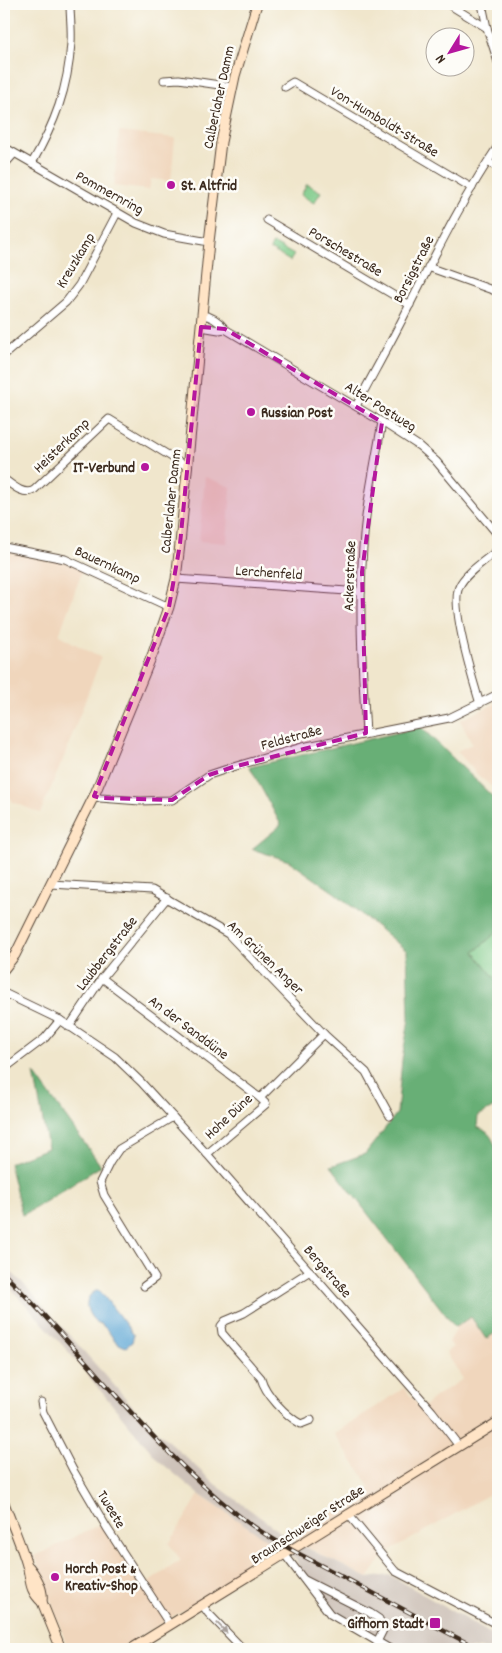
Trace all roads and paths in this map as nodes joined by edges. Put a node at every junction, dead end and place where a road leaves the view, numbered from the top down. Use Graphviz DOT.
graph roads {
  1 [pos="70,4"];
  2 [pos="257,4"];
  3 [pos="448,4"];
  4 [pos="482,4"];
  5 [pos="487,28"];
  6 [pos="498,62"];
  7 [pos="164,80"];
  8 [pos="232,87"];
  9 [pos="285,87"];
  10 [pos="498,146"];
  11 [pos="4,147"];
  12 [pos="14,154"];
  13 [pos="488,162"];
  14 [pos="32,163"];
  15 [pos="4,165"];
  16 [pos="498,168"];
  17 [pos="472,188"];
  18 [pos="117,213"];
  19 [pos="267,220"];
  20 [pos="209,242"];
  21 [pos="428,267"];
  22 [pos="498,292"];
  23 [pos="410,305"];
  24 [pos="202,315"];
  25 [pos="201,327"];
  26 [pos="225,329"];
  27 [pos="4,355"];
  28 [pos="356,406"];
  29 [pos="382,422"];
  30 [pos="188,467"];
  31 [pos="4,479"];
  32 [pos="498,535"];
  33 [pos="4,547"];
  34 [pos="498,550"];
  35 [pos="176,579"];
  36 [pos="361,592"];
  37 [pos="169,607"];
  38 [pos="498,694"];
  39 [pos="480,704"];
  40 [pos="366,734"];
  41 [pos="94,796"];
  42 [pos="51,884"];
  43 [pos="167,898"];
  44 [pos="4,969"];
  45 [pos="102,978"];
  46 [pos="4,993"];
  47 [pos="60,1020"];
  48 [pos="69,1027"];
  49 [pos="324,1034"];
  50 [pos="4,1069"];
  51 [pos="260,1098"];
  52 [pos="390,1116"];
  53 [pos="173,1117"];
  54 [pos="207,1154"];
  55 [pos="310,1270"];
  56 [pos="144,1286"];
  57 [pos="41,1402"];
  58 [pos="310,1420"];
  59 [pos="498,1422"];
  60 [pos="459,1446"];
  61 [pos="4,1503"];
  62 [pos="348,1514"];
  63 [pos="285,1554"];
  64 [pos="303,1579"];
  65 [pos="203,1606"];
  66 [pos="170,1625"];
  67 [pos="498,1625"];
  68 [pos="377,1642"];
  69 [pos="61,1649"];
  70 [pos="131,1649"];
  71 [pos="243,1649"];
  72 [pos="390,1649"];
  1 -- 14 [label="street"];
  2 -- 8 [label="street, Calberlaher Damm"];
  3 -- 5 [label="street"];
  4 -- 5 [label="street"];
  5 -- 6 [label="street"];
  7 -- 8 [label="street"];
  8 -- 20 [label="street, Calberlaher Damm"];
  9 -- 17 [label="street, Von-Humboldt-Straße"];
  10 -- 13 [label="street, Borsigstraße"];
  11 -- 12 [label="street, Pommernring"];
  12 -- 14 [label="street, Pommernring"];
  12 -- 15 [label="street"];
  13 -- 16 [label="street"];
  13 -- 17 [label="street, Borsigstraße"];
  14 -- 18 [label="street, Pommernring"];
  17 -- 21 [label="street, Borsigstraße"];
  18 -- 20 [label="street, Pommernring"];
  18 -- 27 [label="street, Kreuzkamp"];
  19 -- 23 [label="street, Porschestraße"];
  20 -- 24 [label="street, Calberlaher Damm"];
  21 -- 22 [label="street"];
  21 -- 23 [label="street, Borsigstraße"];
  23 -- 28 [label="street, Borsigstraße"];
  24 -- 25 [label="street, Calberlaher Damm"];
  24 -- 26 [label="street, Alter Postweg"];
  25 -- 26 [label="street, Alter Postweg"];
  25 -- 30 [label="street, Calberlaher Damm"];
  26 -- 28 [label="street, Alter Postweg"];
  28 -- 29 [label="street, Alter Postweg"];
  29 -- 32 [label="street, Alter Postweg"];
  29 -- 36 [label="street, Ackerstraße"];
  30 -- 31 [label="street, Heisterkamp"];
  30 -- 35 [label="street, Calberlaher Damm"];
  33 -- 37 [label="street, Bauernkamp"];
  34 -- 39 [label="street"];
  35 -- 36 [label="street, Lerchenfeld"];
  35 -- 37 [label="street, Calberlaher Damm"];
  36 -- 40 [label="street, Ackerstraße"];
  37 -- 41 [label="street, Calberlaher Damm"];
  38 -- 39 [label="street, Feldstraße"];
  39 -- 40 [label="street, Feldstraße"];
  40 -- 41 [label="street, Feldstraße"];
  41 -- 42 [label="street, Calberlaher Damm"];
  42 -- 43 [label="street, Am Grünen Anger"];
  42 -- 44 [label="street, Calberlaher Damm"];
  43 -- 45 [label="street, Laubbergstraße"];
  43 -- 49 [label="street, Am Grünen Anger"];
  45 -- 48 [label="street, Laubbergstraße"];
  45 -- 51 [label="street, An der Sanddüne"];
  46 -- 47 [label="street, Bergstraße"];
  47 -- 48 [label="street, Bergstraße"];
  47 -- 50 [label="street"];
  48 -- 53 [label="street, Bergstraße"];
  49 -- 51 [label="street, Hohe Düne"];
  49 -- 52 [label="street, Am Grünen Anger"];
  51 -- 54 [label="street, Hohe Düne"];
  53 -- 54 [label="street, Bergstraße"];
  53 -- 56 [label="street"];
  54 -- 55 [label="street, Bergstraße"];
  55 -- 58 [label="street"];
  55 -- 60 [label="street, Bergstraße"];
  57 -- 66 [label="street, Tweete"];
  59 -- 60 [label="street, Braunschweiger Straße"];
  60 -- 62 [label="street, Braunschweiger Straße"];
  61 -- 69 [label="street"];
  62 -- 63 [label="street, Braunschweiger Straße"];
  62 -- 67 [label="street"];
  63 -- 64 [label="street"];
  63 -- 65 [label="street, Braunschweiger Straße"];
  64 -- 68 [label="street"];
  64 -- 68 [label="street"];
  65 -- 66 [label="street, Braunschweiger Straße"];
  65 -- 71 [label="street, one-way"];
  66 -- 70 [label="street, Braunschweiger Straße"];
  68 -- 72 [label="street"];
}
